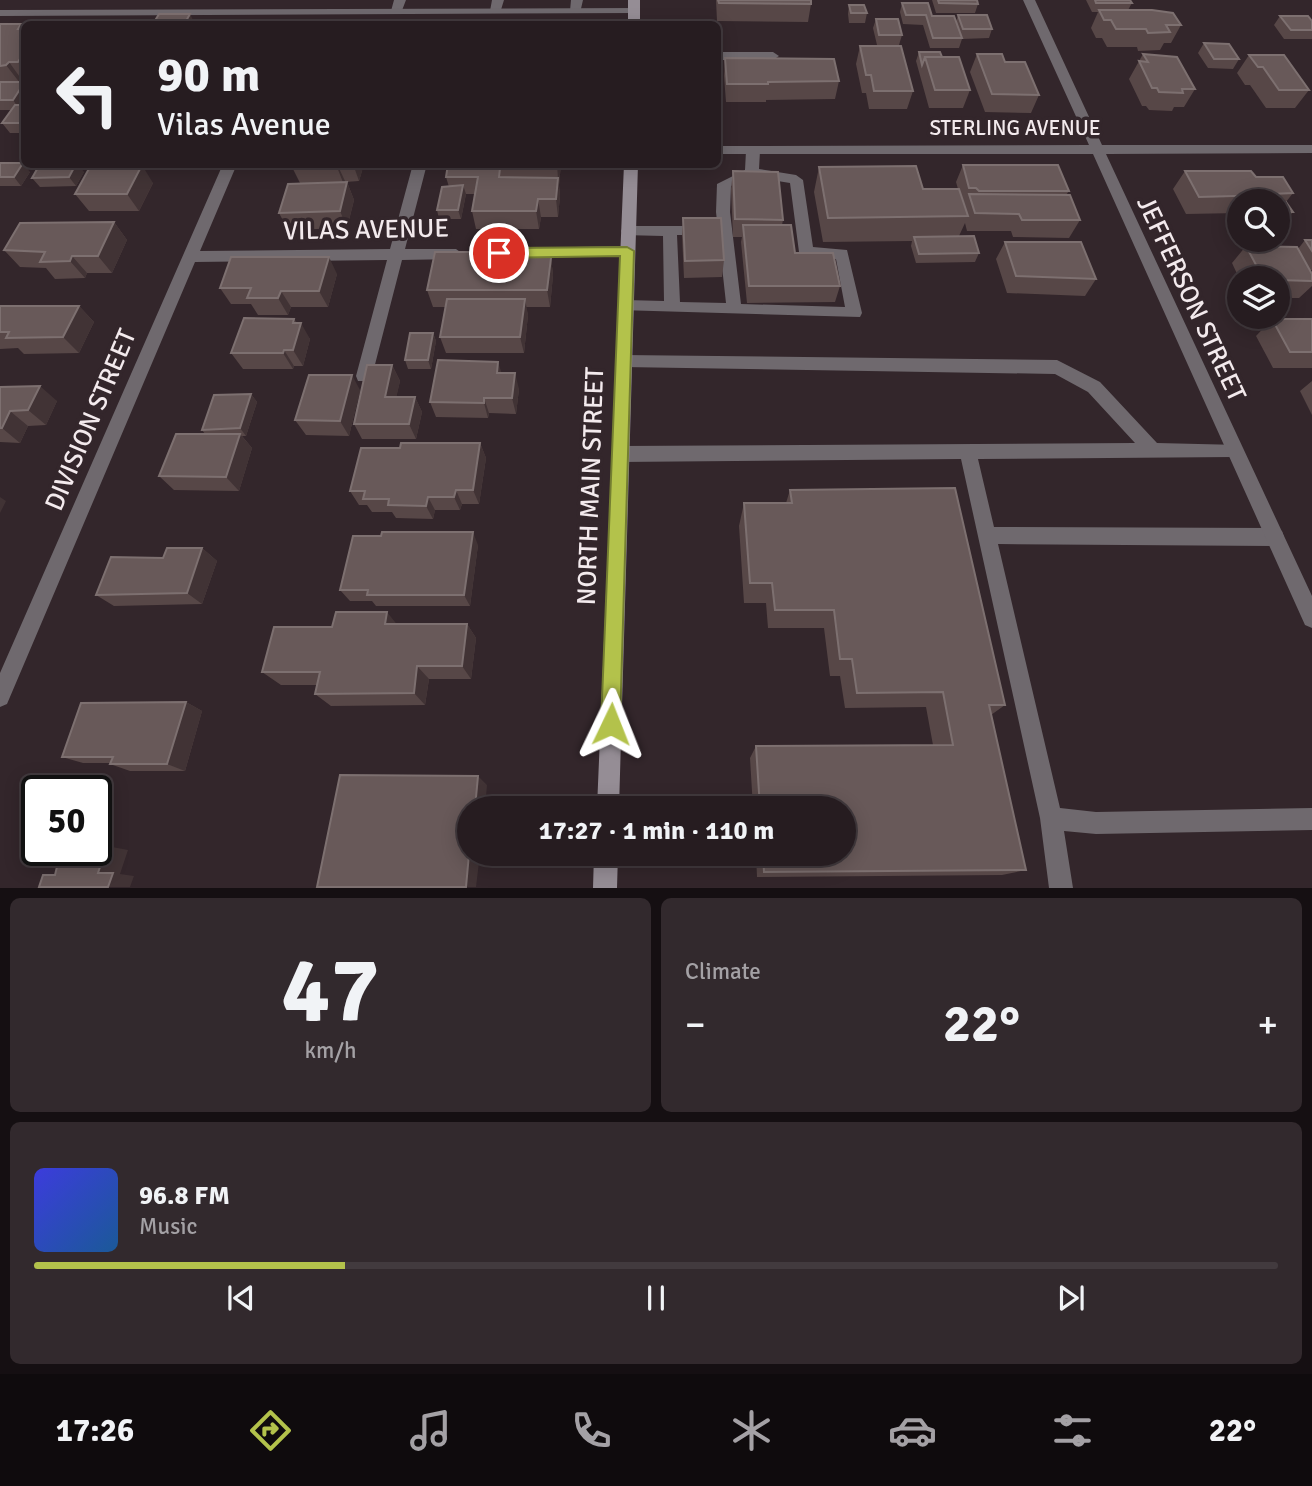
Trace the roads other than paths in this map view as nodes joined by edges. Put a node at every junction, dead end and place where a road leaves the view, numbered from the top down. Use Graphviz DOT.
graph roads {
  1 [pos="141,0"];
  2 [pos="1028,0"];
  3 [pos="497,5"];
  4 [pos="576,5"];
  5 [pos="634,5"];
  6 [pos="398,6"];
  7 [pos="134,12"];
  8 [pos="296,12"];
  9 [pos="0,13"];
  10 [pos="292,21"];
  11 [pos="721,56"];
  12 [pos="773,56"];
  13 [pos="1095,149"];
  14 [pos="1312,149"];
  15 [pos="721,150"];
  16 [pos="754,151"];
  17 [pos="228,168"];
  18 [pos="419,168"];
  19 [pos="631,168"];
  20 [pos="752,172"];
  21 [pos="729,229"];
  22 [pos="670,230"];
  23 [pos="628,231"];
  24 [pos="627,251"];
  25 [pos="477,253"];
  26 [pos="505,253"];
  27 [pos="396,254"];
  28 [pos="190,257"];
  29 [pos="625,306"];
  30 [pos="672,307"];
  31 [pos="734,309"];
  32 [pos="623,361"];
  33 [pos="364,376"];
  34 [pos="1234,450"];
  35 [pos="1153,451"];
  36 [pos="968,453"];
  37 [pos="620,454"];
  38 [pos="986,535"];
  39 [pos="1275,537"];
  40 [pos="1312,618"];
  41 [pos="0,697"];
  42 [pos="608,796"];
  43 [pos="1051,818"];
  44 [pos="1312,819"];
  45 [pos="606,866"];
  46 [pos="605,887"];
  47 [pos="1060,887"];
  1 -- 7 [label="street"];
  2 -- 13 [label="street, JEFFERSON STREET"];
  3 -- 4 [label="street"];
  3 -- 6 [label="street"];
  4 -- 5 [label="street"];
  6 -- 8 [label="street"];
  7 -- 8 [label="street"];
  7 -- 9 [label="street"];
  8 -- 10 [label="street"];
  11 -- 12 [label="street"];
  13 -- 14 [label="street, STERLING AVENUE"];
  13 -- 16 [label="street, STERLING AVENUE"];
  13 -- 34 [label="street, JEFFERSON STREET"];
  15 -- 16 [label="street, STERLING AVENUE"];
  16 -- 20 [label="street"];
  17 -- 28 [label="street, DIVISION STREET"];
  18 -- 27 [label="street"];
  19 -- 23 [label="main road, NORTH MAIN STREET"];
  20 -- 21 [label="street"];
  20 -- 31 [label="street"];
  21 -- 22 [label="street"];
  21 -- 31 [label="street"];
  22 -- 23 [label="street"];
  22 -- 30 [label="street"];
  23 -- 24 [label="main road, NORTH MAIN STREET"];
  24 -- 26 [label="street"];
  24 -- 29 [label="main road, NORTH MAIN STREET"];
  25 -- 27 [label="street, VILAS AVENUE"];
  27 -- 28 [label="street, VILAS AVENUE"];
  27 -- 33 [label="street"];
  28 -- 41 [label="street, DIVISION STREET"];
  29 -- 30 [label="street"];
  29 -- 32 [label="main road, NORTH MAIN STREET"];
  30 -- 31 [label="street"];
  32 -- 35 [label="street"];
  32 -- 37 [label="main road, NORTH MAIN STREET"];
  34 -- 35 [label="street"];
  34 -- 39 [label="street, JEFFERSON STREET"];
  35 -- 36 [label="street"];
  36 -- 37 [label="street"];
  36 -- 38 [label="street"];
  37 -- 42 [label="main road, NORTH MAIN STREET"];
  38 -- 39 [label="street"];
  38 -- 43 [label="street"];
  39 -- 40 [label="street, JEFFERSON STREET"];
  43 -- 44 [label="street"];
  43 -- 47 [label="street"];
  45 -- 46 [label="main road"];
}
